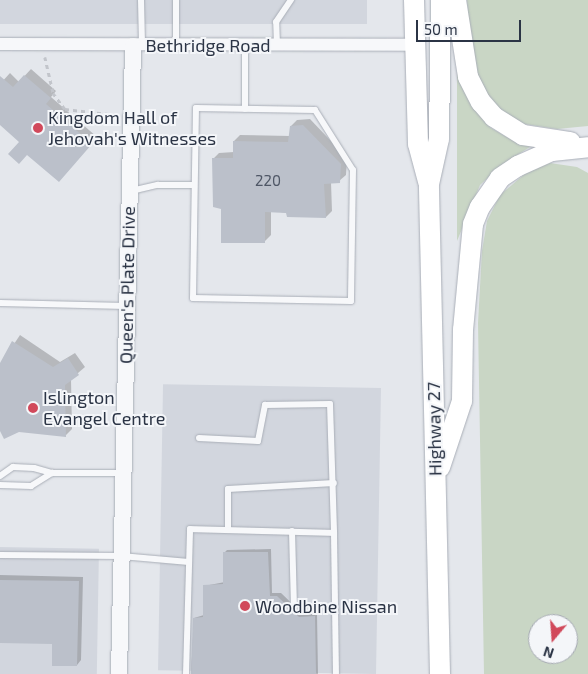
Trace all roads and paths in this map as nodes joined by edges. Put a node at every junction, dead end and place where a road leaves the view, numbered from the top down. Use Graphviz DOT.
graph roads {
  1 [pos="141,0"];
  2 [pos="176,0"];
  3 [pos="291,0"];
  4 [pos="442,0"];
  5 [pos="456,0"];
  6 [pos="414,2"];
  7 [pos="0,44"];
  8 [pos="44,44"];
  9 [pos="176,45"];
  10 [pos="245,45"];
  11 [pos="277,45"];
  12 [pos="415,45"];
  13 [pos="137,46"];
  14 [pos="245,109"];
  15 [pos="131,117"];
  16 [pos="585,151"];
  17 [pos="429,184"];
  18 [pos="194,186"];
  19 [pos="130,191"];
  20 [pos="0,303"];
  21 [pos="127,306"];
  22 [pos="199,438"];
  23 [pos="52,473"];
  24 [pos="123,474"];
  25 [pos="0,476"];
  26 [pos="334,483"];
  27 [pos="435,483"];
  28 [pos="0,485"];
  29 [pos="228,530"];
  30 [pos="292,532"];
  31 [pos="334,533"];
  32 [pos="0,555"];
  33 [pos="121,556"];
  34 [pos="189,562"];
  35 [pos="294,606"];
  36 [pos="118,674"];
  37 [pos="186,674"];
  38 [pos="336,674"];
  39 [pos="440,674"];
  1 -- 13 [label="lane"];
  2 -- 9 [label="lane"];
  3 -- 11 [label="lane"];
  4 -- 17 [label="main road, Highway 27"];
  5 -- 16 [label="main road"];
  6 -- 12 [label="main road, Highway 27"];
  7 -- 8 [label="street, Bethridge Road"];
  8 -- 13 [label="street, Bethridge Road"];
  8 -- 15 [label="path"];
  9 -- 10 [label="street, Bethridge Road"];
  9 -- 13 [label="street, Bethridge Road"];
  10 -- 11 [label="street, Bethridge Road"];
  10 -- 14 [label="lane"];
  11 -- 12 [label="street, Bethridge Road"];
  12 -- 17 [label="main road, Highway 27"];
  13 -- 15 [label="street, Queen's Plate Drive"];
  14 -- 18 [label="lane"];
  14 -- 18 [label="lane"];
  15 -- 19 [label="street, Queen's Plate Drive"];
  16 -- 27 [label="main road"];
  17 -- 27 [label="main road, Highway 27"];
  18 -- 19 [label="lane"];
  19 -- 21 [label="street, Queen's Plate Drive"];
  20 -- 21 [label="lane"];
  21 -- 24 [label="street, Queen's Plate Drive"];
  22 -- 26 [label="lane"];
  23 -- 24 [label="lane"];
  23 -- 25 [label="lane"];
  23 -- 28 [label="lane"];
  24 -- 33 [label="street, Queen's Plate Drive"];
  26 -- 29 [label="lane"];
  26 -- 31 [label="lane"];
  27 -- 39 [label="main road, Highway 27"];
  29 -- 30 [label="lane"];
  29 -- 34 [label="lane"];
  30 -- 31 [label="lane"];
  30 -- 35 [label="lane"];
  31 -- 38 [label="lane"];
  32 -- 33 [label="lane"];
  33 -- 34 [label="lane"];
  33 -- 36 [label="street, Queen's Plate Drive"];
  34 -- 37 [label="lane"];
}
